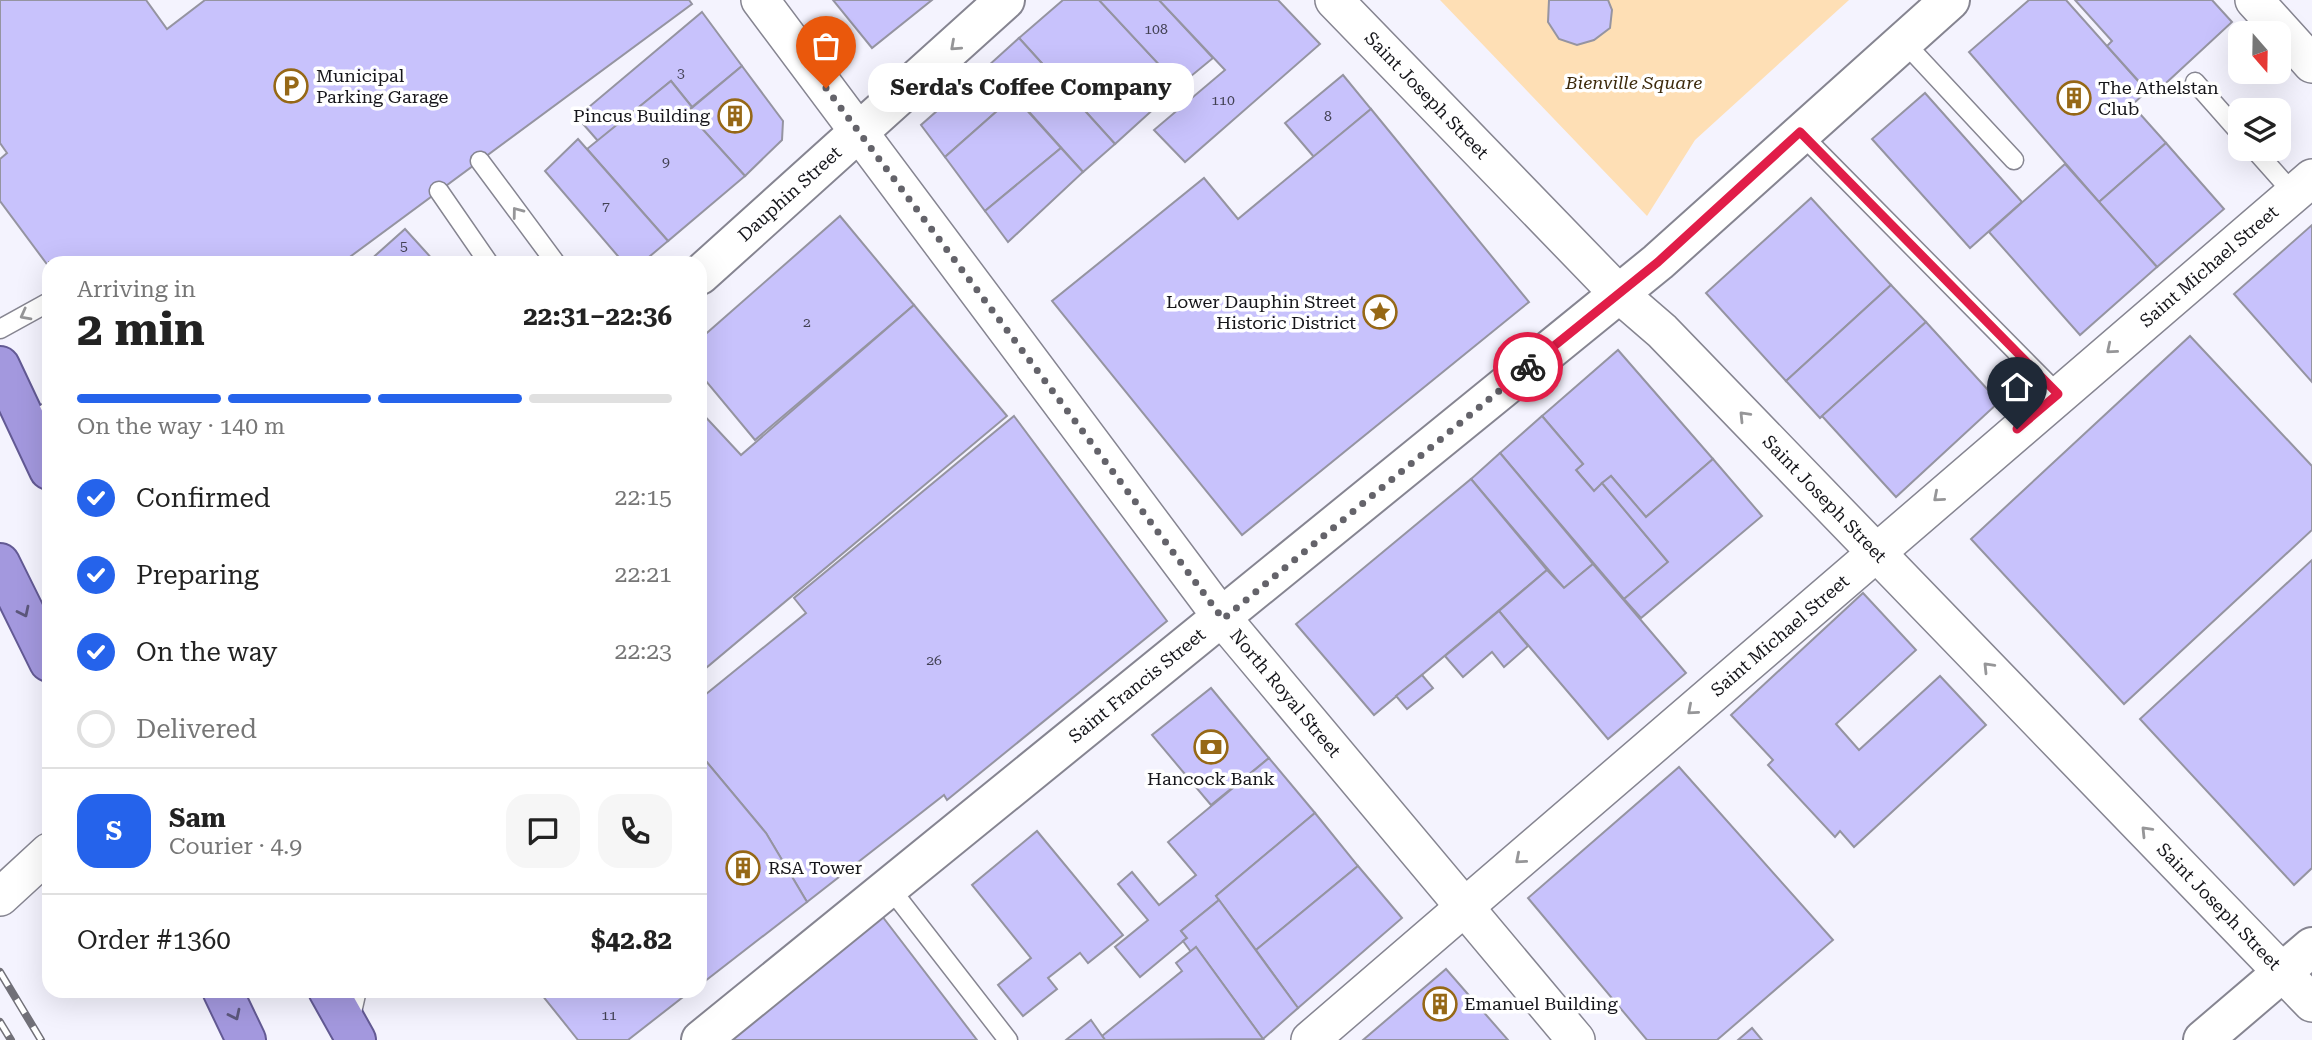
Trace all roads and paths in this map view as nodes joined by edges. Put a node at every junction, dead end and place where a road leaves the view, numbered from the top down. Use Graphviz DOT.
graph roads {
  1 [pos="760,0"];
  2 [pos="1005,0"];
  3 [pos="1334,0"];
  4 [pos="1950,0"];
  5 [pos="2254,0"];
  6 [pos="1903,41"];
  7 [pos="2312,64"];
  8 [pos="2195,82"];
  9 [pos="2228,119"];
  10 [pos="860,132"];
  11 [pos="1800,132"];
  12 [pos="2014,160"];
  13 [pos="480,161"];
  14 [pos="2270,161"];
  15 [pos="2303,186"];
  16 [pos="439,191"];
  17 [pos="484,256"];
  18 [pos="551,256"];
  19 [pos="707,269"];
  20 [pos="1618,293"];
  21 [pos="42,306"];
  22 [pos="0,329"];
  23 [pos="0,366"];
  24 [pos="2058,394"];
  25 [pos="38,418"];
  26 [pos="42,437"];
  27 [pos="1875,551"];
  28 [pos="0,563"];
  29 [pos="1223,619"];
  30 [pos="42,648"];
  31 [pos="42,858"];
  32 [pos="890,888"];
  33 [pos="0,897"];
  34 [pos="1463,907"];
  35 [pos="2312,947"];
  36 [pos="2283,972"];
  37 [pos="226,998"];
  38 [pos="332,998"];
  39 [pos="356,998"];
  40 [pos="2312,1003"];
  41 [pos="352,1034"];
  42 [pos="246,1040"];
  43 [pos="701,1040"];
  44 [pos="1008,1040"];
  45 [pos="1310,1040"];
  46 [pos="1576,1040"];
  47 [pos="2203,1040"];
  1 -- 10 [label="street, North Royal Street"];
  2 -- 10 [label="street, Dauphin Street, one-way"];
  3 -- 20 [label="street, Saint Joseph Street"];
  4 -- 6 [label="street, Saint Francis Street"];
  5 -- 7 [label="street"];
  6 -- 11 [label="street, Saint Francis Street"];
  6 -- 12 [label="lane"];
  8 -- 9 [label="lane"];
  10 -- 19 [label="street, Dauphin Street"];
  10 -- 29 [label="street, North Royal Street"];
  11 -- 20 [label="street, Saint Francis Street"];
  11 -- 24 [label="lane"];
  18 -- 13 [label="lane, one-way"];
  14 -- 15 [label="lane"];
  15 -- 24 [label="street, Saint Michael Street, one-way"];
  16 -- 17 [label="lane"];
  27 -- 20 [label="street, Saint Joseph Street, one-way"];
  20 -- 29 [label="street, Saint Francis Street"];
  21 -- 22 [label="lane, one-way"];
  23 -- 25 [label="highway"];
  24 -- 27 [label="street, Saint Michael Street, one-way"];
  25 -- 26 [label="highway"];
  27 -- 34 [label="street, Saint Michael Street, one-way"];
  36 -- 27 [label="street, Saint Joseph Street, one-way"];
  28 -- 30 [label="highway, one-way"];
  29 -- 32 [label="street, Saint Francis Street"];
  29 -- 34 [label="street, North Royal Street"];
  31 -- 33 [label="street"];
  32 -- 43 [label="street, Saint Francis Street"];
  32 -- 44 [label="lane"];
  34 -- 45 [label="street, Saint Michael Street"];
  34 -- 46 [label="street, North Royal Street"];
  35 -- 36 [label="street"];
  36 -- 40 [label="street, Saint Joseph Street"];
  36 -- 47 [label="street"];
  37 -- 42 [label="highway, one-way"];
  38 -- 41 [label="highway"];
  39 -- 41 [label="lane"];
}
